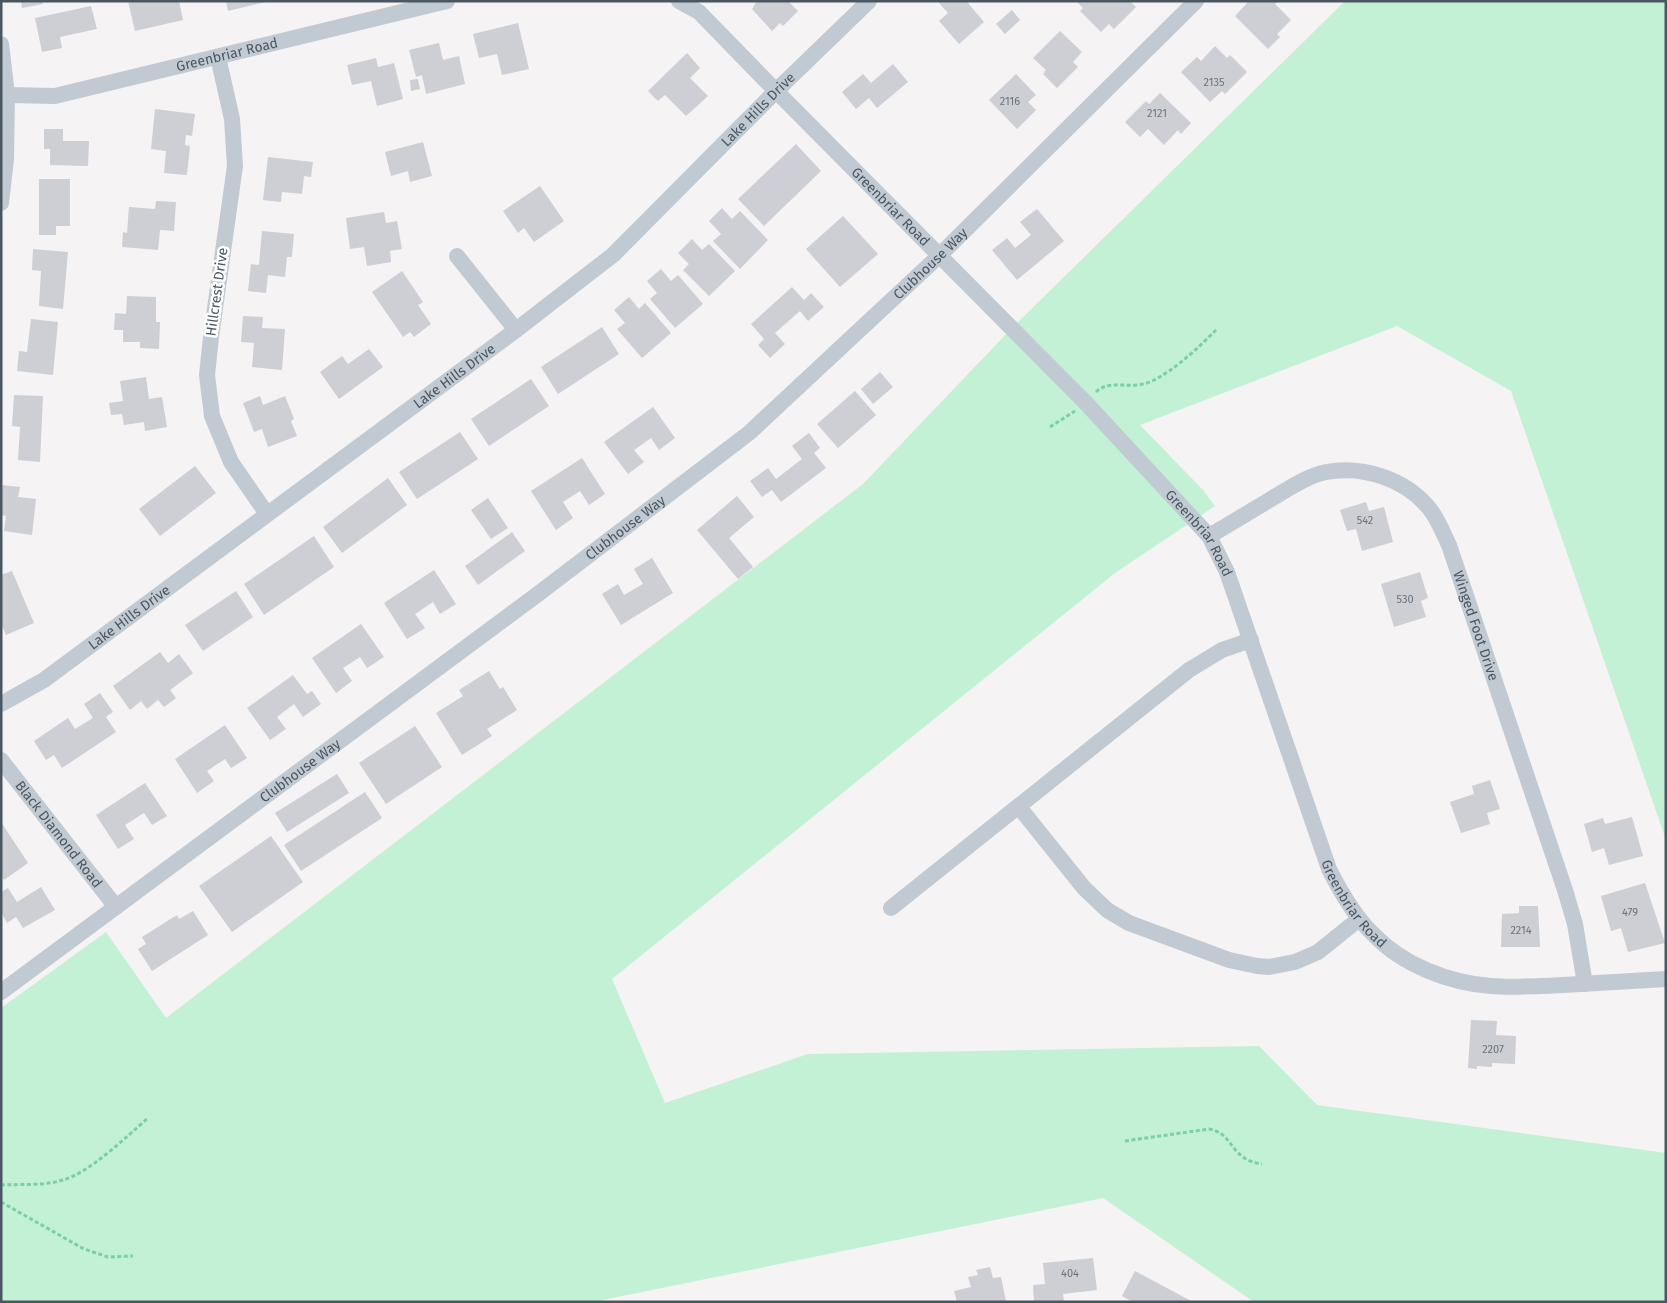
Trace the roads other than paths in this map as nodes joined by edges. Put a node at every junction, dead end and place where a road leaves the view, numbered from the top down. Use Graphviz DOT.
graph roads {
  1 [pos="447,1"];
  2 [pos="678,1"];
  3 [pos="869,1"];
  4 [pos="1196,1"];
  5 [pos="1,44"];
  6 [pos="218,57"];
  7 [pos="776,92"];
  8 [pos="7,95"];
  9 [pos="1,203"];
  10 [pos="457,256"];
  11 [pos="939,256"];
  12 [pos="516,330"];
  13 [pos="267,514"];
  14 [pos="1209,536"];
  15 [pos="1251,640"];
  16 [pos="1,704"];
  17 [pos="1,760"];
  18 [pos="1019,807"];
  19 [pos="116,907"];
  20 [pos="891,908"];
  21 [pos="1360,919"];
  22 [pos="1666,979"];
  23 [pos="1585,984"];
  24 [pos="1,992"];
  1 -- 6 [label="street, Greenbriar Road"];
  2 -- 7 [label="street, Greenbriar Road"];
  3 -- 7 [label="street, Lake Hills Drive"];
  4 -- 11 [label="street, Clubhouse Way"];
  5 -- 8 [label="street"];
  6 -- 8 [label="street, Greenbriar Road"];
  6 -- 13 [label="street, Hillcrest Drive"];
  7 -- 11 [label="street, Greenbriar Road"];
  7 -- 12 [label="street, Lake Hills Drive"];
  8 -- 9 [label="street"];
  10 -- 12 [label="street"];
  11 -- 14 [label="street, Greenbriar Road"];
  11 -- 19 [label="street, Clubhouse Way"];
  12 -- 13 [label="street, Lake Hills Drive"];
  13 -- 16 [label="street, Lake Hills Drive"];
  14 -- 15 [label="street, Greenbriar Road"];
  14 -- 23 [label="street, Winged Foot Drive"];
  15 -- 18 [label="street"];
  15 -- 21 [label="street, Greenbriar Road"];
  17 -- 19 [label="street, Black Diamond Road"];
  18 -- 20 [label="street"];
  18 -- 21 [label="street"];
  19 -- 24 [label="street, Clubhouse Way"];
  21 -- 23 [label="street, Greenbriar Road"];
  22 -- 23 [label="street, Greenbriar Road"];
}
